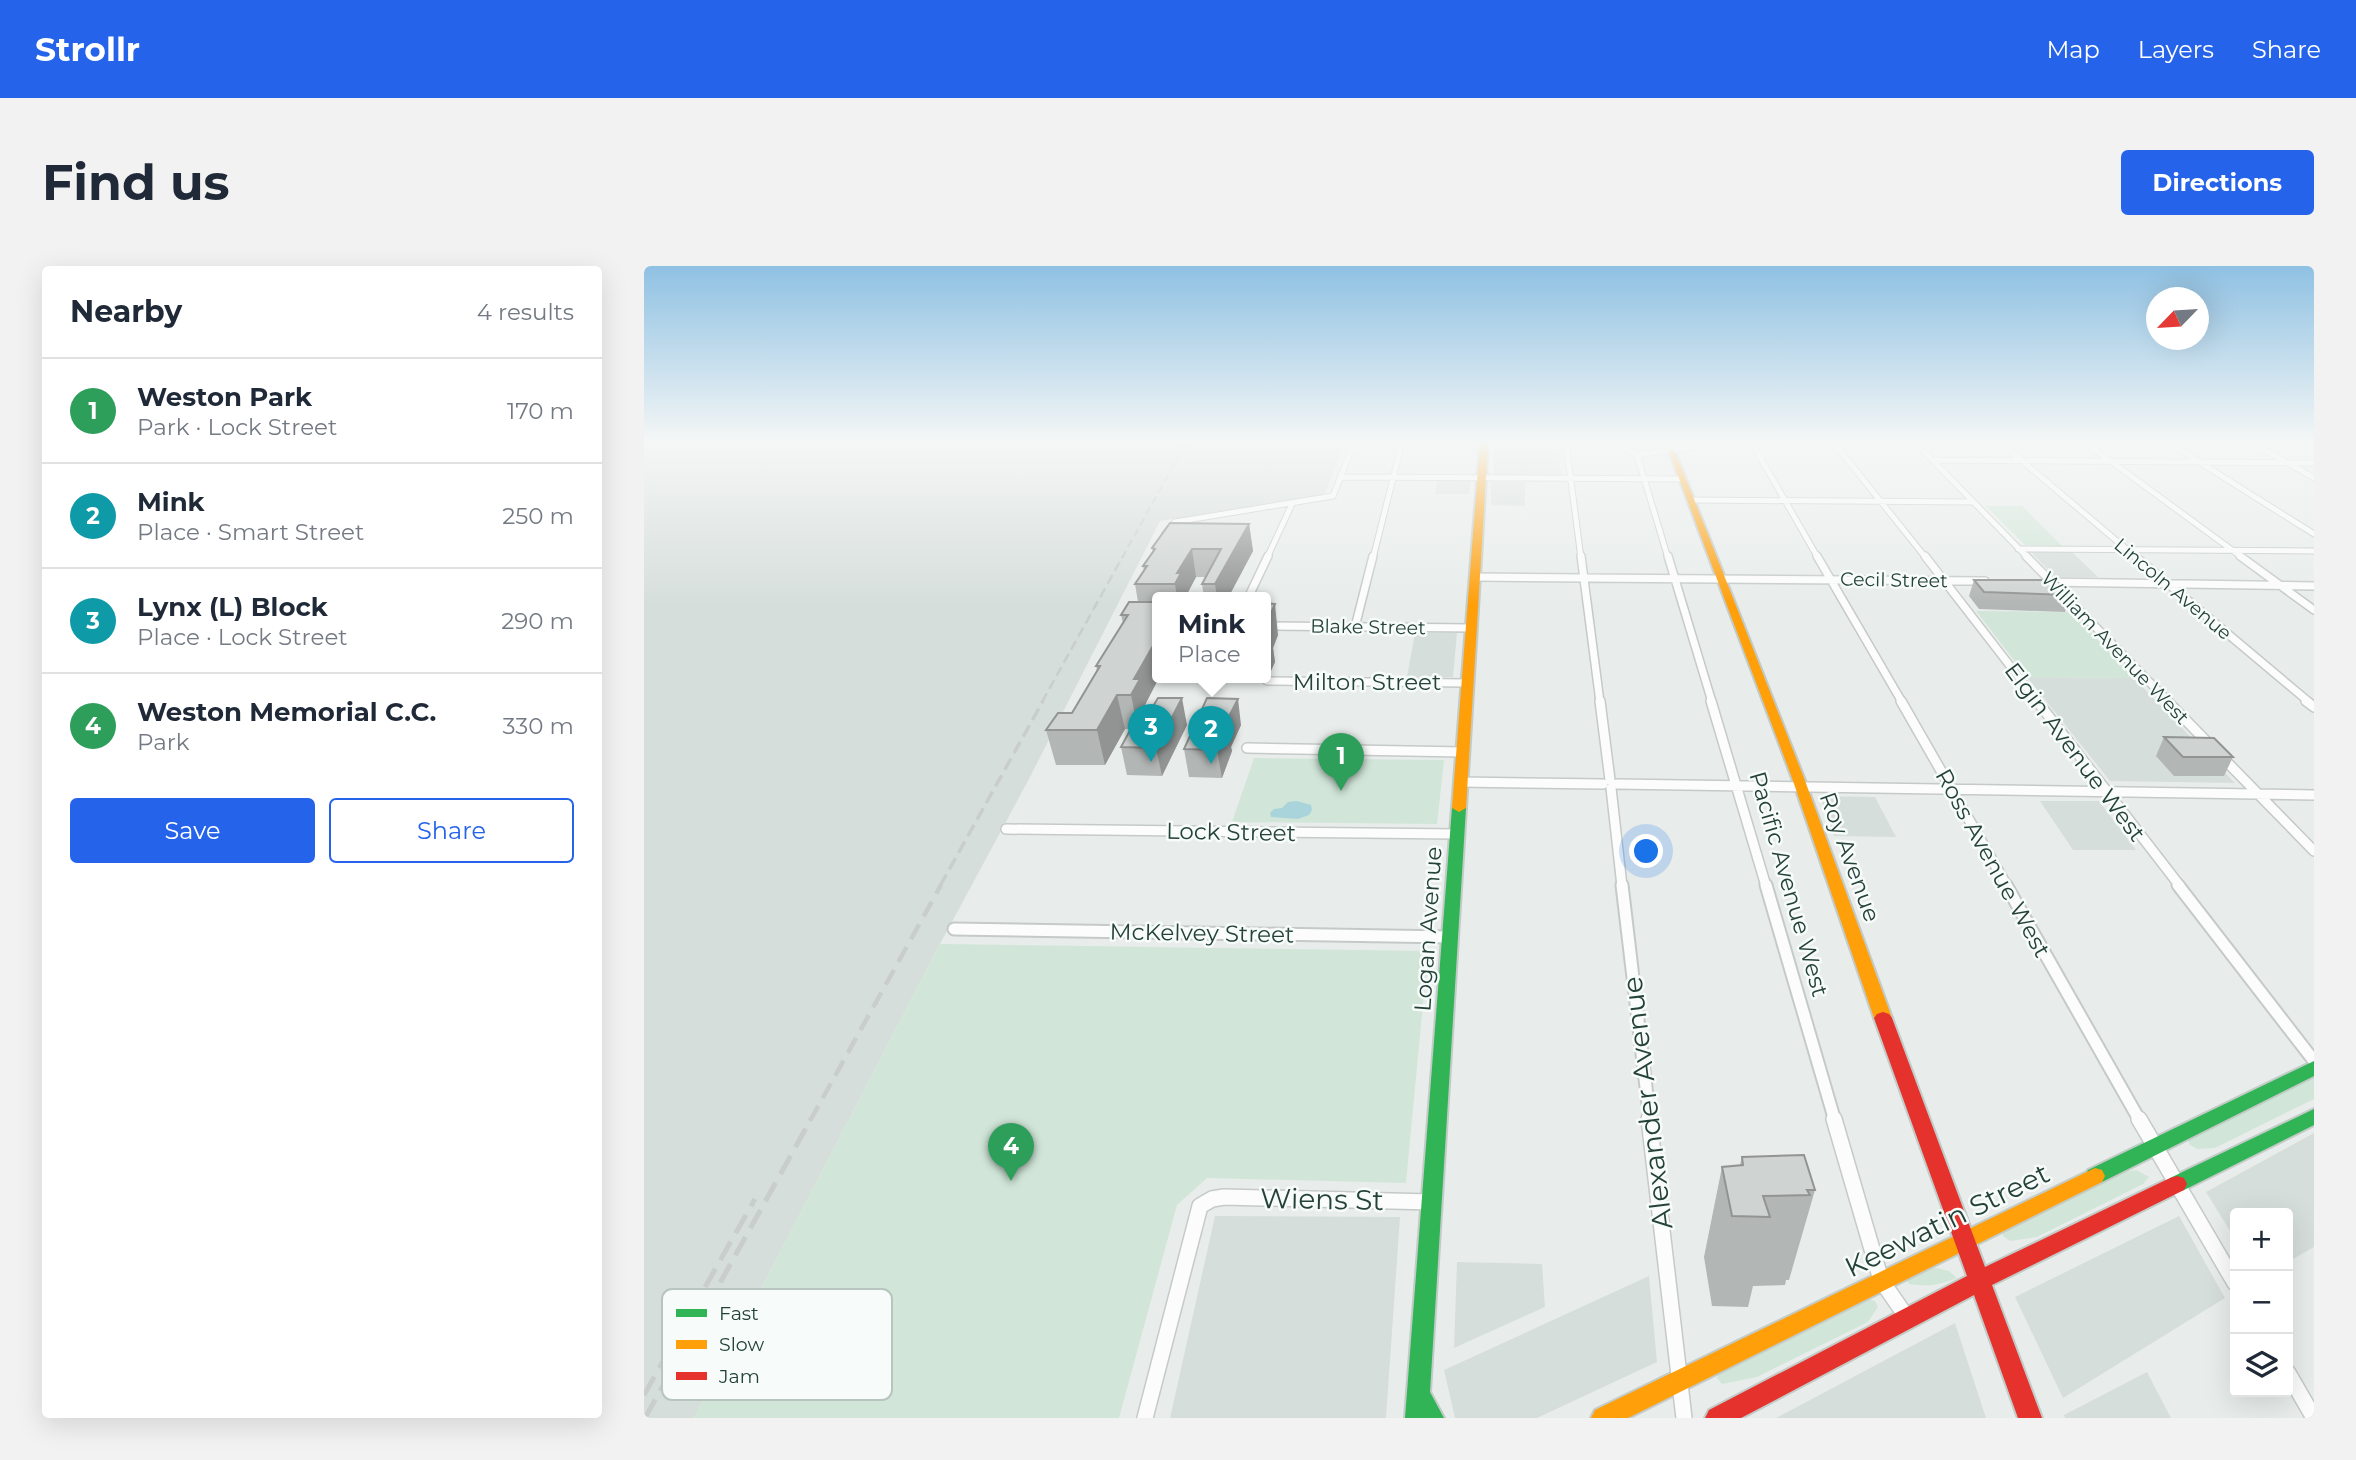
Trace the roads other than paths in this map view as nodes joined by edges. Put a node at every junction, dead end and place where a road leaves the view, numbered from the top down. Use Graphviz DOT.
graph roads {
  1 [pos="1332,497"];
  2 [pos="1388,497"];
  3 [pos="1481,497"];
  4 [pos="1573,497"];
  5 [pos="1649,497"];
  6 [pos="1691,497"];
  7 [pos="1783,497"];
  8 [pos="1877,497"];
  9 [pos="1968,497"];
  10 [pos="2064,497"];
  11 [pos="2159,497"];
  12 [pos="2254,497"];
  13 [pos="1692,500"];
  14 [pos="1785,501"];
  15 [pos="1880,501"];
  16 [pos="1973,502"];
  17 [pos="1292,504"];
  18 [pos="2314,534"];
  19 [pos="1160,545"];
  20 [pos="2018,549"];
  21 [pos="2126,549"];
  22 [pos="2232,550"];
  23 [pos="2314,551"];
  24 [pos="1475,577"];
  25 [pos="1584,578"];
  26 [pos="1673,578"];
  27 [pos="1723,579"];
  28 [pos="1830,580"];
  29 [pos="1944,581"];
  30 [pos="1997,582"];
  31 [pos="2032,582"];
  32 [pos="2050,582"];
  33 [pos="2166,583"];
  34 [pos="2277,584"];
  35 [pos="2314,586"];
  36 [pos="1251,592"];
  37 [pos="2314,610"];
  38 [pos="1271,626"];
  39 [pos="1355,627"];
  40 [pos="1471,628"];
  41 [pos="1271,681"];
  42 [pos="1467,683"];
  43 [pos="2314,707"];
  44 [pos="1247,748"];
  45 [pos="1463,751"];
  46 [pos="1461,782"];
  47 [pos="1610,784"];
  48 [pos="1737,786"];
  49 [pos="1801,787"];
  50 [pos="1952,789"];
  51 [pos="2105,792"];
  52 [pos="2259,794"];
  53 [pos="2314,795"];
  54 [pos="1006,828"];
  55 [pos="1457,834"];
  56 [pos="2314,851"];
  57 [pos="954,929"];
  58 [pos="1450,937"];
  59 [pos="2314,1061"];
  60 [pos="2314,1068"];
  61 [pos="2314,1116"];
  62 [pos="2155,1145"];
  63 [pos="2177,1184"];
  64 [pos="1432,1202"];
  65 [pos="1964,1239"];
  66 [pos="2230,1274"];
  67 [pos="1881,1280"];
  68 [pos="1979,1281"];
  69 [pos="1908,1319"];
  70 [pos="1678,1382"];
  71 [pos="2293,1382"];
  72 [pos="1418,1393"];
  73 [pos="1145,1418"];
  74 [pos="1417,1418"];
  75 [pos="1432,1418"];
  76 [pos="1603,1418"];
  77 [pos="1684,1418"];
  78 [pos="1717,1418"];
  79 [pos="2030,1418"];
  80 [pos="2314,1418"];
  1 -- 17 [label="street"];
  2 -- 39 [label="street"];
  3 -- 24 [label="main road, Logan Avenue"];
  4 -- 25 [label="street, Alexander Avenue"];
  5 -- 26 [label="street, Pacific Avenue West"];
  6 -- 13 [label="main road, Roy Avenue"];
  7 -- 14 [label="street, Ross Avenue West"];
  8 -- 15 [label="street, Elgin Avenue West"];
  9 -- 16 [label="street, William Avenue West"];
  10 -- 21 [label="street, Lincoln Avenue"];
  11 -- 22 [label="street"];
  12 -- 18 [label="street"];
  13 -- 14 [label="street"];
  13 -- 27 [label="main road, Roy Avenue"];
  14 -- 15 [label="street"];
  14 -- 28 [label="street, Ross Avenue West"];
  15 -- 16 [label="street"];
  15 -- 29 [label="street, Elgin Avenue West"];
  16 -- 20 [label="street, William Avenue West"];
  17 -- 19 [label="street"];
  17 -- 36 [label="street"];
  20 -- 21 [label="street"];
  20 -- 32 [label="street, William Avenue West"];
  21 -- 22 [label="street"];
  21 -- 33 [label="street, Lincoln Avenue"];
  22 -- 23 [label="street"];
  22 -- 34 [label="street"];
  24 -- 25 [label="street, Cecil Street"];
  24 -- 40 [label="main road, Logan Avenue"];
  25 -- 26 [label="street, Cecil Street"];
  25 -- 47 [label="street, Alexander Avenue"];
  26 -- 27 [label="street, Cecil Street"];
  26 -- 48 [label="street, Pacific Avenue West"];
  27 -- 28 [label="street, Cecil Street"];
  27 -- 49 [label="main road, Roy Avenue"];
  28 -- 29 [label="street, Cecil Street"];
  28 -- 50 [label="street, Ross Avenue West"];
  29 -- 30 [label="street, Cecil Street"];
  29 -- 51 [label="street, Elgin Avenue West"];
  31 -- 32 [label="street"];
  32 -- 33 [label="street"];
  32 -- 52 [label="street, William Avenue West"];
  33 -- 34 [label="street"];
  33 -- 43 [label="street, Lincoln Avenue"];
  34 -- 35 [label="street"];
  34 -- 37 [label="street"];
  38 -- 39 [label="street, Blake Street"];
  39 -- 40 [label="street, Blake Street"];
  40 -- 42 [label="main road, Logan Avenue"];
  41 -- 42 [label="street, Milton Street"];
  42 -- 45 [label="main road, Logan Avenue"];
  44 -- 45 [label="street"];
  45 -- 46 [label="main road, Logan Avenue"];
  46 -- 47 [label="street"];
  46 -- 55 [label="main road, Logan Avenue"];
  47 -- 48 [label="street"];
  47 -- 70 [label="street, Alexander Avenue"];
  48 -- 49 [label="street"];
  48 -- 67 [label="street, Pacific Avenue West"];
  49 -- 50 [label="street"];
  49 -- 65 [label="main road, Roy Avenue"];
  50 -- 51 [label="street"];
  50 -- 62 [label="street, Ross Avenue West"];
  51 -- 52 [label="street"];
  51 -- 59 [label="street, Elgin Avenue West"];
  52 -- 53 [label="street"];
  52 -- 56 [label="street, William Avenue West"];
  54 -- 55 [label="street, Lock Street"];
  55 -- 58 [label="main road, Logan Avenue"];
  57 -- 58 [label="street, McKelvey Street"];
  58 -- 64 [label="main road, Logan Avenue"];
  60 -- 62 [label="main road, Keewatin Street"];
  61 -- 63 [label="main road"];
  62 -- 63 [label="street, Ross Avenue West"];
  62 -- 65 [label="main road, Keewatin Street"];
  63 -- 66 [label="street, Ross Avenue West"];
  63 -- 68 [label="main road"];
  64 -- 72 [label="main road, Logan Avenue"];
  64 -- 73 [label="street, Wiens St"];
  65 -- 67 [label="main road, Keewatin Street"];
  65 -- 68 [label="main road, Roy Avenue"];
  67 -- 69 [label="street, Pacific Avenue West"];
  67 -- 70 [label="main road, Keewatin Street"];
  68 -- 69 [label="main road"];
  68 -- 79 [label="main road"];
  69 -- 78 [label="main road"];
  70 -- 76 [label="main road, Keewatin Street"];
  70 -- 77 [label="street, Alexander Avenue"];
  71 -- 80 [label="street"];
  72 -- 74 [label="main road, Logan Avenue"];
  72 -- 75 [label="main road"];
}
